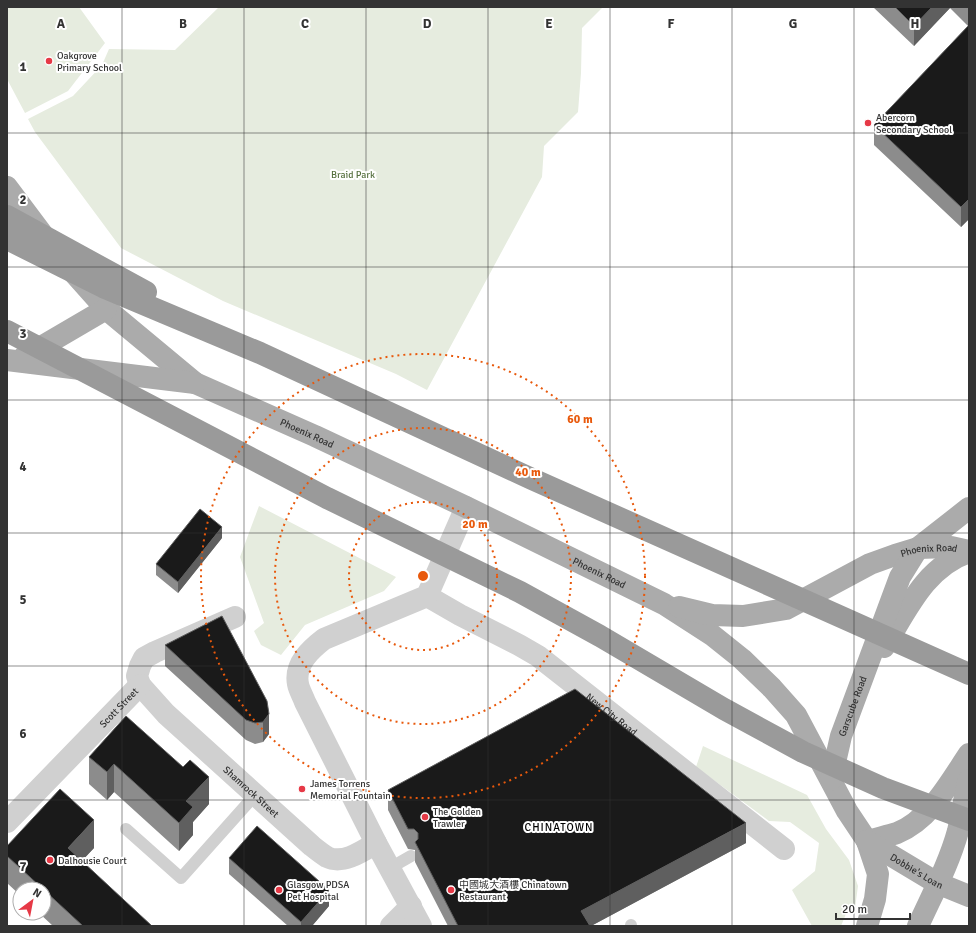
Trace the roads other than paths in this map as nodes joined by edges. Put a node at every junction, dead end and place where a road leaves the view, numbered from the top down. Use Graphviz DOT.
graph roads {
  1 [pos="7,187"];
  2 [pos="7,216"];
  3 [pos="7,239"];
  4 [pos="106,309"];
  5 [pos="7,331"];
  6 [pos="7,338"];
  7 [pos="260,353"];
  8 [pos="11,361"];
  9 [pos="195,383"];
  10 [pos="125,393"];
  11 [pos="466,507"];
  12 [pos="969,508"];
  13 [pos="918,548"];
  14 [pos="969,551"];
  15 [pos="427,596"];
  16 [pos="664,604"];
  17 [pos="235,617"];
  18 [pos="969,674"];
  19 [pos="140,685"];
  20 [pos="856,694"];
  21 [pos="969,754"];
  22 [pos="831,780"];
  23 [pos="969,780"];
  24 [pos="255,795"];
  25 [pos="969,820"];
  26 [pos="7,822"];
  27 [pos="126,828"];
  28 [pos="867,841"];
  29 [pos="376,843"];
  30 [pos="784,849"];
  31 [pos="411,856"];
  32 [pos="390,868"];
  33 [pos="937,883"];
  34 [pos="963,894"];
  35 [pos="410,906"];
  36 [pos="391,926"];
  37 [pos="421,926"];
  38 [pos="867,926"];
  39 [pos="918,926"];
  1 -- 4 [label="main road, Phoenix Road"];
  2 -- 7 [label="highway"];
  3 -- 7 [label="highway"];
  4 -- 8 [label="main road"];
  4 -- 9 [label="main road, Phoenix Road"];
  5 -- 10 [label="highway"];
  6 -- 10 [label="highway"];
  7 -- 18 [label="highway"];
  8 -- 9 [label="main road"];
  9 -- 11 [label="main road, Phoenix Road"];
  10 -- 25 [label="highway"];
  11 -- 15 [label="street"];
  11 -- 16 [label="main road, Phoenix Road"];
  12 -- 13 [label="main road, Garscube Road"];
  13 -- 14 [label="main road, Phoenix Road"];
  13 -- 16 [label="main road, Phoenix Road"];
  13 -- 20 [label="main road, Garscube Road"];
  14 -- 20 [label="main road"];
  15 -- 29 [label="street"];
  15 -- 30 [label="street, New City Road"];
  16 -- 22 [label="main road, Phoenix Road"];
  17 -- 19 [label="street, Scott Street"];
  19 -- 24 [label="street, Shamrock Street"];
  19 -- 26 [label="street, Scott Street"];
  20 -- 22 [label="main road, Garscube Road"];
  21 -- 28 [label="main road"];
  22 -- 28 [label="main road"];
  23 -- 33 [label="main road"];
  24 -- 27 [label="lane"];
  24 -- 29 [label="street, Shamrock Street"];
  28 -- 33 [label="main road, Dobbie's Loan"];
  28 -- 38 [label="main road"];
  29 -- 32 [label="street"];
  31 -- 32 [label="lane"];
  32 -- 35 [label="street"];
  33 -- 34 [label="main road, Dobbie's Loan"];
  33 -- 39 [label="main road"];
  35 -- 36 [label="street"];
  35 -- 37 [label="street"];
}
